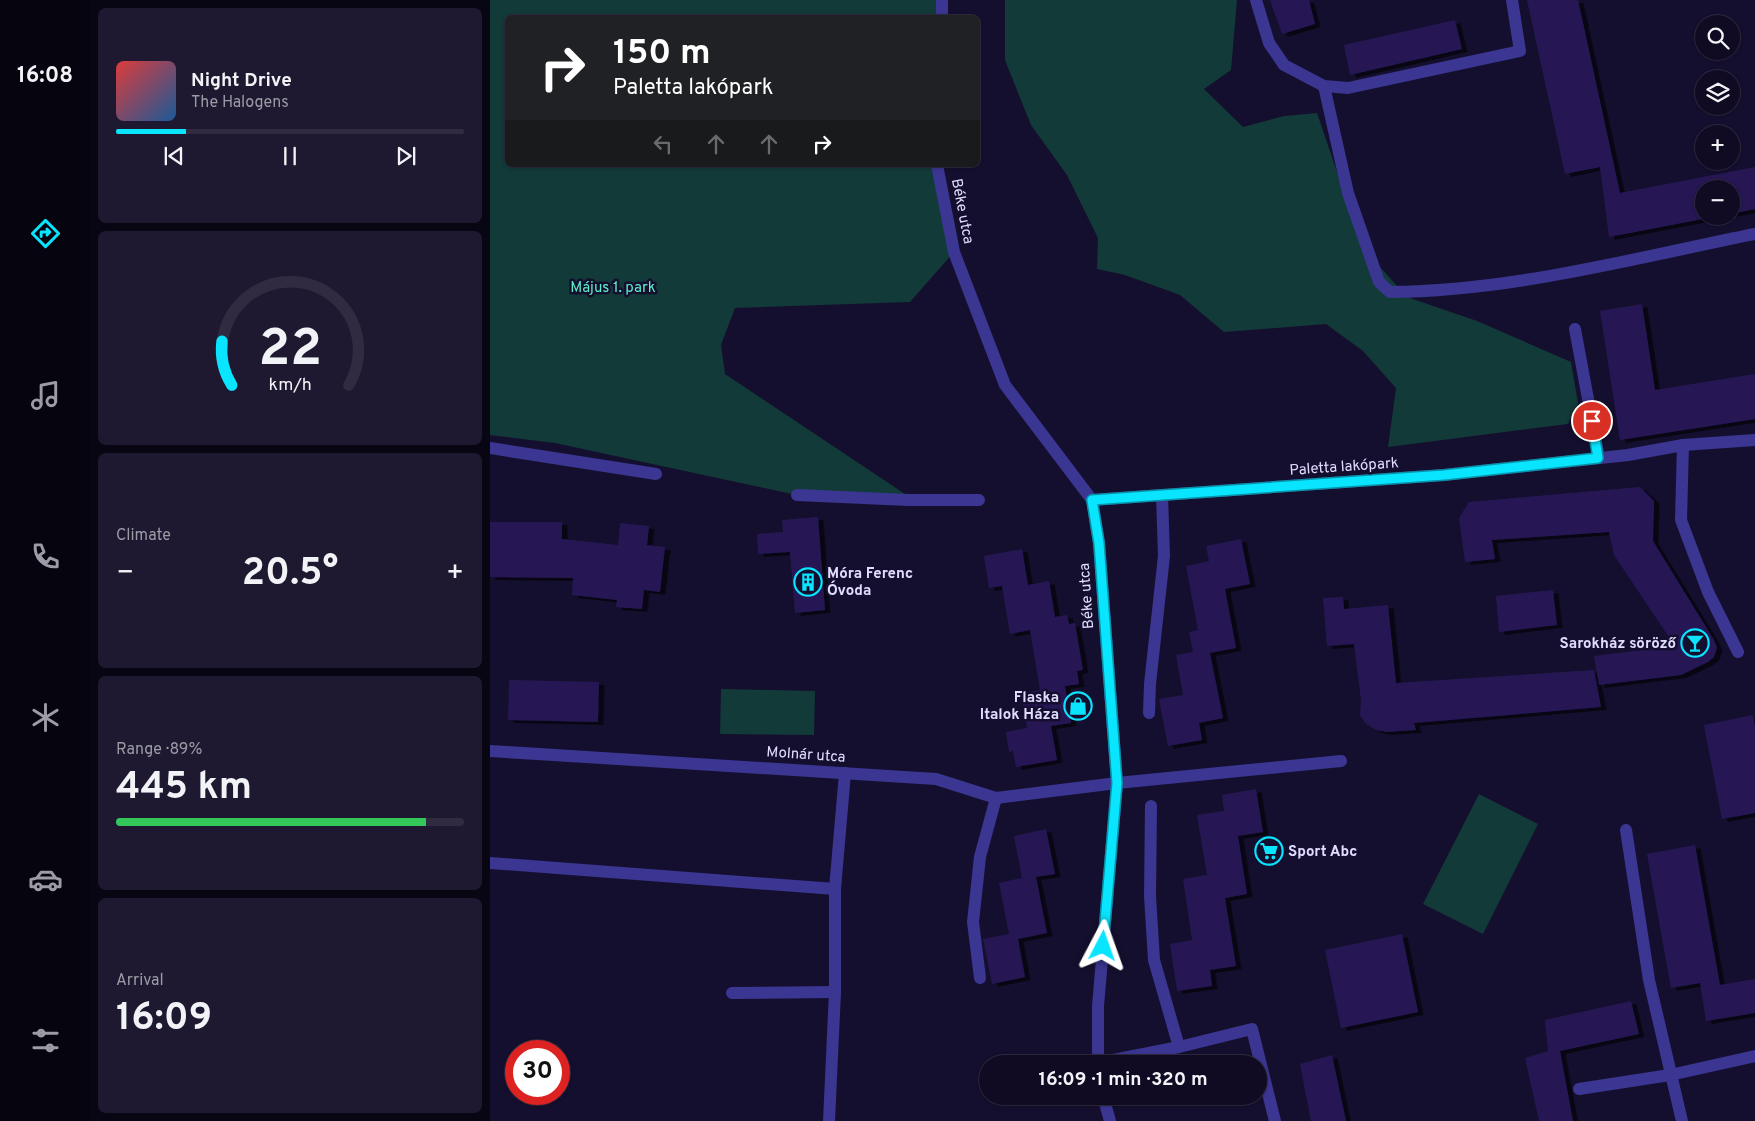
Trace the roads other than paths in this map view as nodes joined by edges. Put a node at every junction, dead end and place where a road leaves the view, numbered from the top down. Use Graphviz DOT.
graph roads {
  1 [pos="942,0"];
  2 [pos="1256,0"];
  3 [pos="1512,0"];
  4 [pos="942,15"];
  5 [pos="1324,86"];
  6 [pos="937,167"];
  7 [pos="1755,234"];
  8 [pos="1575,329"];
  9 [pos="1755,440"];
  10 [pos="1683,445"];
  11 [pos="490,448"];
  12 [pos="1598,458"];
  13 [pos="656,474"];
  14 [pos="1162,495"];
  15 [pos="797,496"];
  16 [pos="979,500"];
  17 [pos="1092,500"];
  18 [pos="1738,652"];
  19 [pos="1148,713"];
  20 [pos="490,751"];
  21 [pos="1341,761"];
  22 [pos="845,773"];
  23 [pos="1117,783"];
  24 [pos="996,798"];
  25 [pos="1150,806"];
  26 [pos="1626,830"];
  27 [pos="490,863"];
  28 [pos="835,889"];
  29 [pos="980,978"];
  30 [pos="835,992"];
  31 [pos="732,993"];
  32 [pos="1179,1047"];
  33 [pos="1098,1055"];
  34 [pos="1141,1055"];
  35 [pos="1755,1056"];
  36 [pos="1670,1075"];
  37 [pos="1579,1089"];
  38 [pos="1106,1105"];
  39 [pos="829,1121"];
  40 [pos="1110,1121"];
  41 [pos="1275,1121"];
  42 [pos="1682,1121"];
  1 -- 4 [label="street"];
  2 -- 5 [label="street"];
  3 -- 5 [label="street"];
  5 -- 7 [label="street"];
  6 -- 17 [label="street, Béke utca"];
  8 -- 12 [label="street"];
  9 -- 10 [label="street, Paletta lakópark"];
  10 -- 12 [label="street, Paletta lakópark"];
  10 -- 18 [label="street"];
  11 -- 13 [label="street"];
  12 -- 14 [label="street, Paletta lakópark"];
  14 -- 17 [label="street, Paletta lakópark"];
  14 -- 19 [label="street"];
  15 -- 16 [label="street"];
  17 -- 23 [label="street, Béke utca"];
  20 -- 22 [label="street, Molnár utca"];
  21 -- 23 [label="street, Molnár utca"];
  22 -- 24 [label="street, Molnár utca"];
  22 -- 28 [label="street"];
  23 -- 24 [label="street, Molnár utca"];
  23 -- 33 [label="street, Béke utca"];
  24 -- 29 [label="street"];
  25 -- 32 [label="street"];
  26 -- 36 [label="street"];
  27 -- 28 [label="street"];
  28 -- 30 [label="street"];
  30 -- 31 [label="street"];
  30 -- 39 [label="street"];
  32 -- 34 [label="street"];
  32 -- 41 [label="street"];
  35 -- 36 [label="street"];
  36 -- 37 [label="street"];
  36 -- 42 [label="street"];
  38 -- 40 [label="street"];
}
